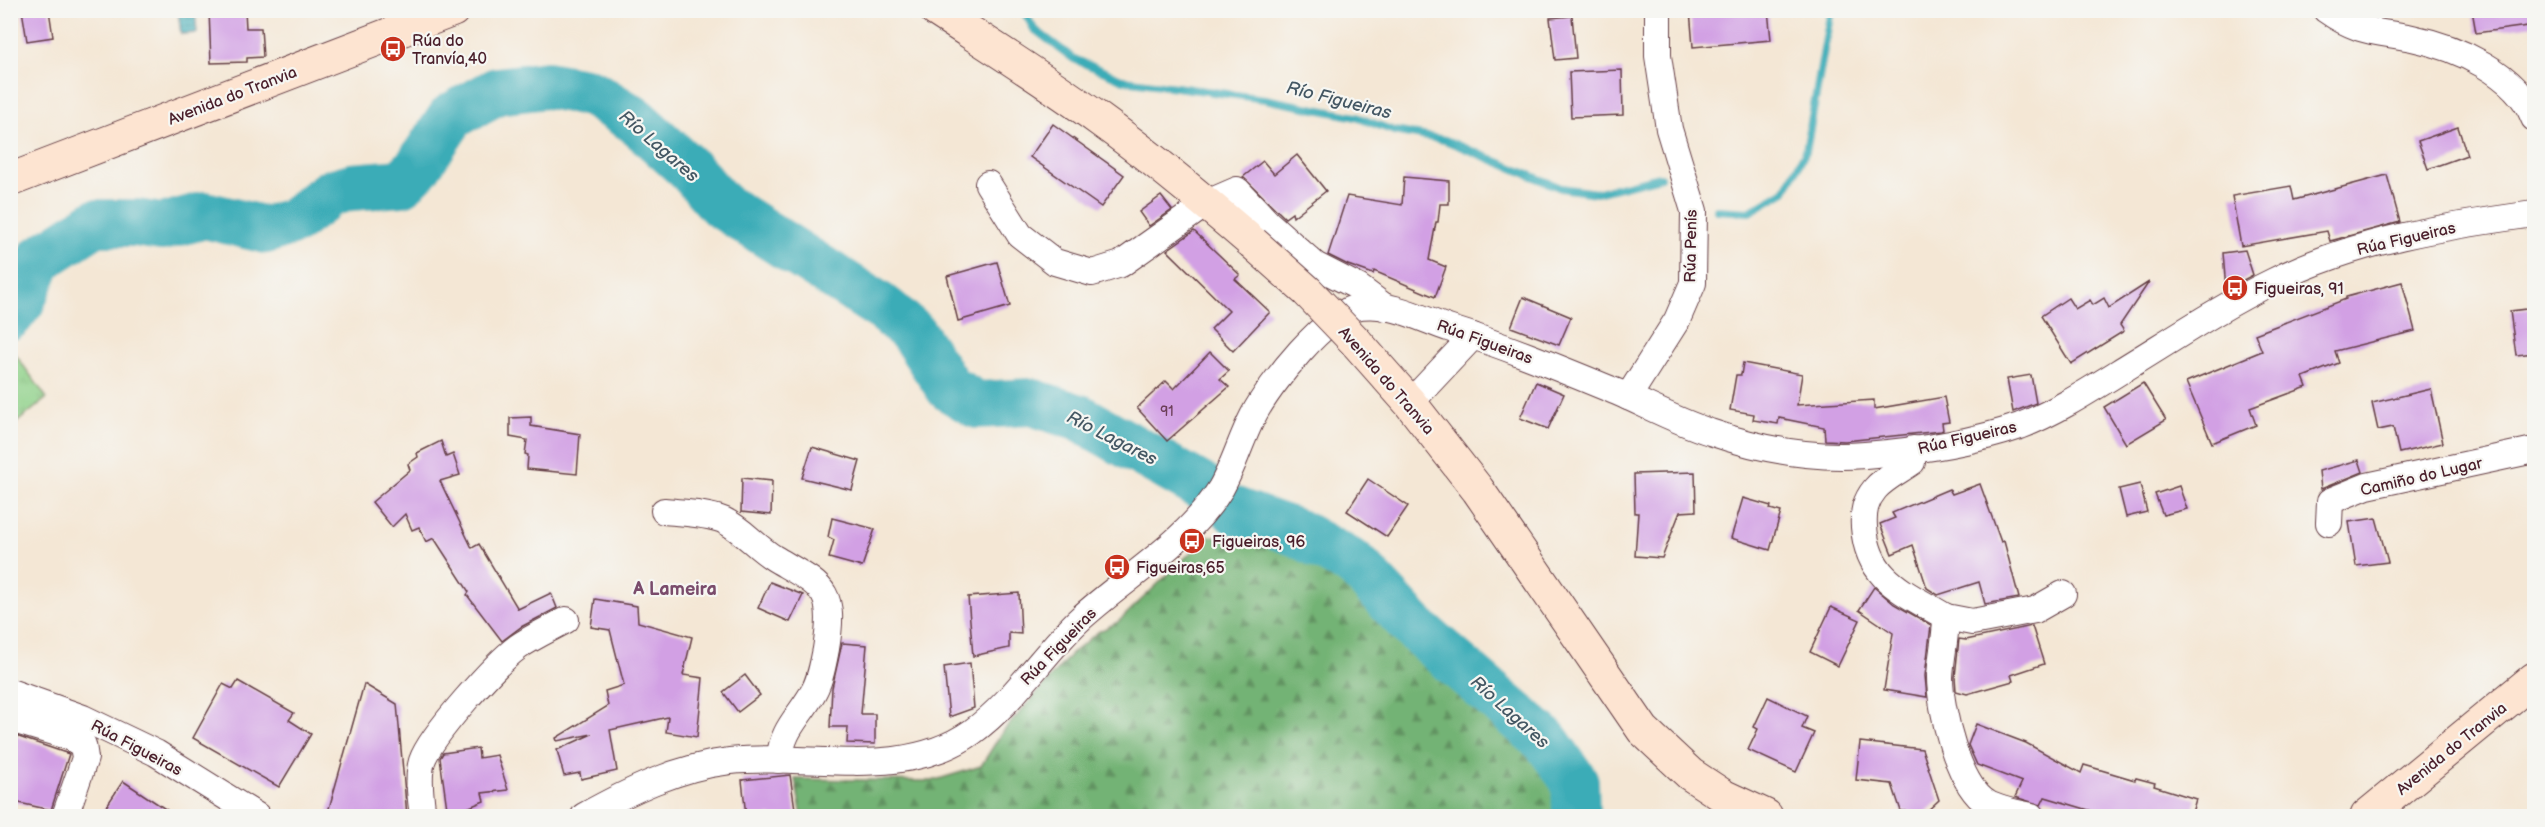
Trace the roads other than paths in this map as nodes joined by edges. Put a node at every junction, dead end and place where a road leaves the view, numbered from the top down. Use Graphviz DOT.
graph roads {
  1 [pos="453,10"];
  2 [pos="936,10"];
  3 [pos="1658,10"];
  4 [pos="2326,10"];
  5 [pos="2535,118"];
  6 [pos="13,174"];
  7 [pos="988,184"];
  8 [pos="1207,203"];
  9 [pos="2535,214"];
  10 [pos="1386,308"];
  11 [pos="1473,336"];
  12 [pos="1628,397"];
  13 [pos="1410,403"];
  14 [pos="1913,449"];
  15 [pos="2535,450"];
  16 [pos="664,511"];
  17 [pos="2329,523"];
  18 [pos="2063,594"];
  19 [pos="1946,617"];
  20 [pos="566,620"];
  21 [pos="2535,680"];
  22 [pos="10,692"];
  23 [pos="10,716"];
  24 [pos="778,760"];
  25 [pos="65,816"];
  26 [pos="257,816"];
  27 [pos="423,816"];
  28 [pos="584,816"];
  29 [pos="1766,816"];
  30 [pos="2031,816"];
  31 [pos="2367,816"];
  1 -- 6 [label="main road, Avenida do Tranvia"];
  2 -- 8 [label="main road, Avenida do Tranvia"];
  3 -- 12 [label="street, Rúa Penís"];
  4 -- 5 [label="street"];
  7 -- 8 [label="street"];
  8 -- 10 [label="street"];
  8 -- 13 [label="main road, Avenida do Tranvia, bridge"];
  9 -- 14 [label="street, Rúa Figueiras"];
  10 -- 11 [label="street, Rúa Figueiras"];
  10 -- 24 [label="street, Rúa Figueiras"];
  11 -- 12 [label="street, Rúa Figueiras"];
  11 -- 13 [label="street"];
  12 -- 14 [label="street, Rúa Figueiras"];
  13 -- 29 [label="main road, Avenida do Tranvia"];
  14 -- 19 [label="street"];
  15 -- 17 [label="street, Camiño do Lugar"];
  16 -- 24 [label="street"];
  18 -- 19 [label="street"];
  19 -- 30 [label="street"];
  20 -- 27 [label="street"];
  21 -- 31 [label="main road, Avenida do Tranvia"];
  22 -- 26 [label="street, Rúa Figueiras"];
  23 -- 25 [label="street"];
  24 -- 28 [label="street, Rúa Figueiras"];
}
